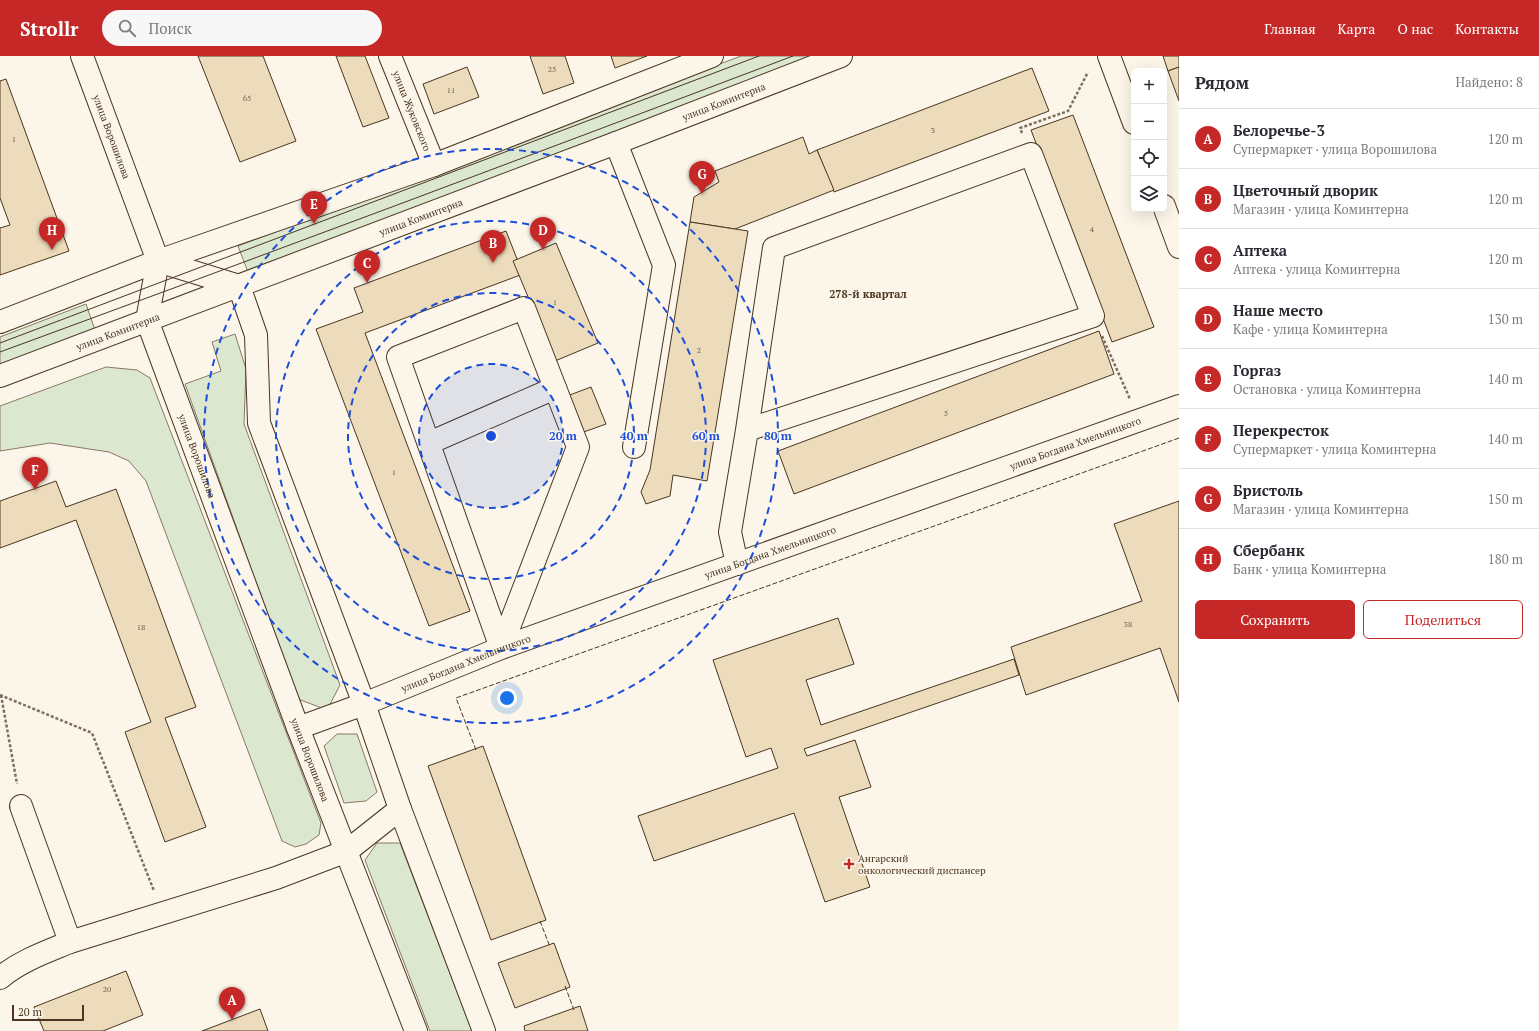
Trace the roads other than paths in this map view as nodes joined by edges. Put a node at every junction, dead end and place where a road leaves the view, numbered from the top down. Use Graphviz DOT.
graph roads {
  1 [pos="82,56"];
  2 [pos="390,56"];
  3 [pos="712,56"];
  4 [pos="841,56"];
  5 [pos="1109,56"];
  6 [pos="1131,115"];
  7 [pos="616,143"];
  8 [pos="434,165"];
  9 [pos="1166,212"];
  10 [pos="1179,247"];
  11 [pos="158,261"];
  12 [pos="239,286"];
  13 [pos="147,320"];
  14 [pos="0,322"];
  15 [pos="0,376"];
  16 [pos="554,388"];
  17 [pos="1179,406"];
  18 [pos="747,430"];
  19 [pos="429,443"];
  20 [pos="634,447"];
  21 [pos="737,564"];
  22 [pos="501,648"];
  23 [pos="364,704"];
  24 [pos="298,728"];
  25 [pos="21,806"];
  26 [pos="400,809"];
  27 [pos="347,851"];
  28 [pos="70,942"];
  29 [pos="0,978"];
  30 [pos="416,1031"];
  31 [pos="484,1031"];
  1 -- 11 [label="street, улица Ворошилова"];
  2 -- 8 [label="street, улица Жуковского"];
  3 -- 8 [label="street"];
  4 -- 7 [label="street, улица Коминтерна"];
  5 -- 6 [label="street"];
  7 -- 12 [label="street, улица Коминтерна"];
  7 -- 20 [label="street"];
  8 -- 11 [label="street"];
  9 -- 10 [label="street"];
  11 -- 12 [label="street"];
  11 -- 13 [label="street"];
  11 -- 14 [label="street"];
  12 -- 13 [label="street, улица Коминтерна"];
  12 -- 23 [label="street"];
  13 -- 15 [label="street, улица Коминтерна"];
  13 -- 24 [label="street, улица Ворошилова"];
  16 -- 19 [label="street"];
  16 -- 19 [label="street"];
  16 -- 22 [label="street"];
  17 -- 21 [label="street, улица Богдана Хмельницкого"];
  18 -- 18 [label="street"];
  18 -- 21 [label="street"];
  19 -- 22 [label="street"];
  21 -- 22 [label="street, улица Богдана Хмельницкого"];
  22 -- 23 [label="street, улица Богдана Хмельницкого"];
  23 -- 24 [label="street, улица Богдана Хмельницкого"];
  23 -- 26 [label="street"];
  24 -- 27 [label="street, улица Ворошилова"];
  25 -- 28 [label="street"];
  26 -- 27 [label="street"];
  26 -- 31 [label="street"];
  27 -- 28 [label="street"];
  27 -- 30 [label="street, улица Ворошилова"];
  28 -- 29 [label="street"];
}
